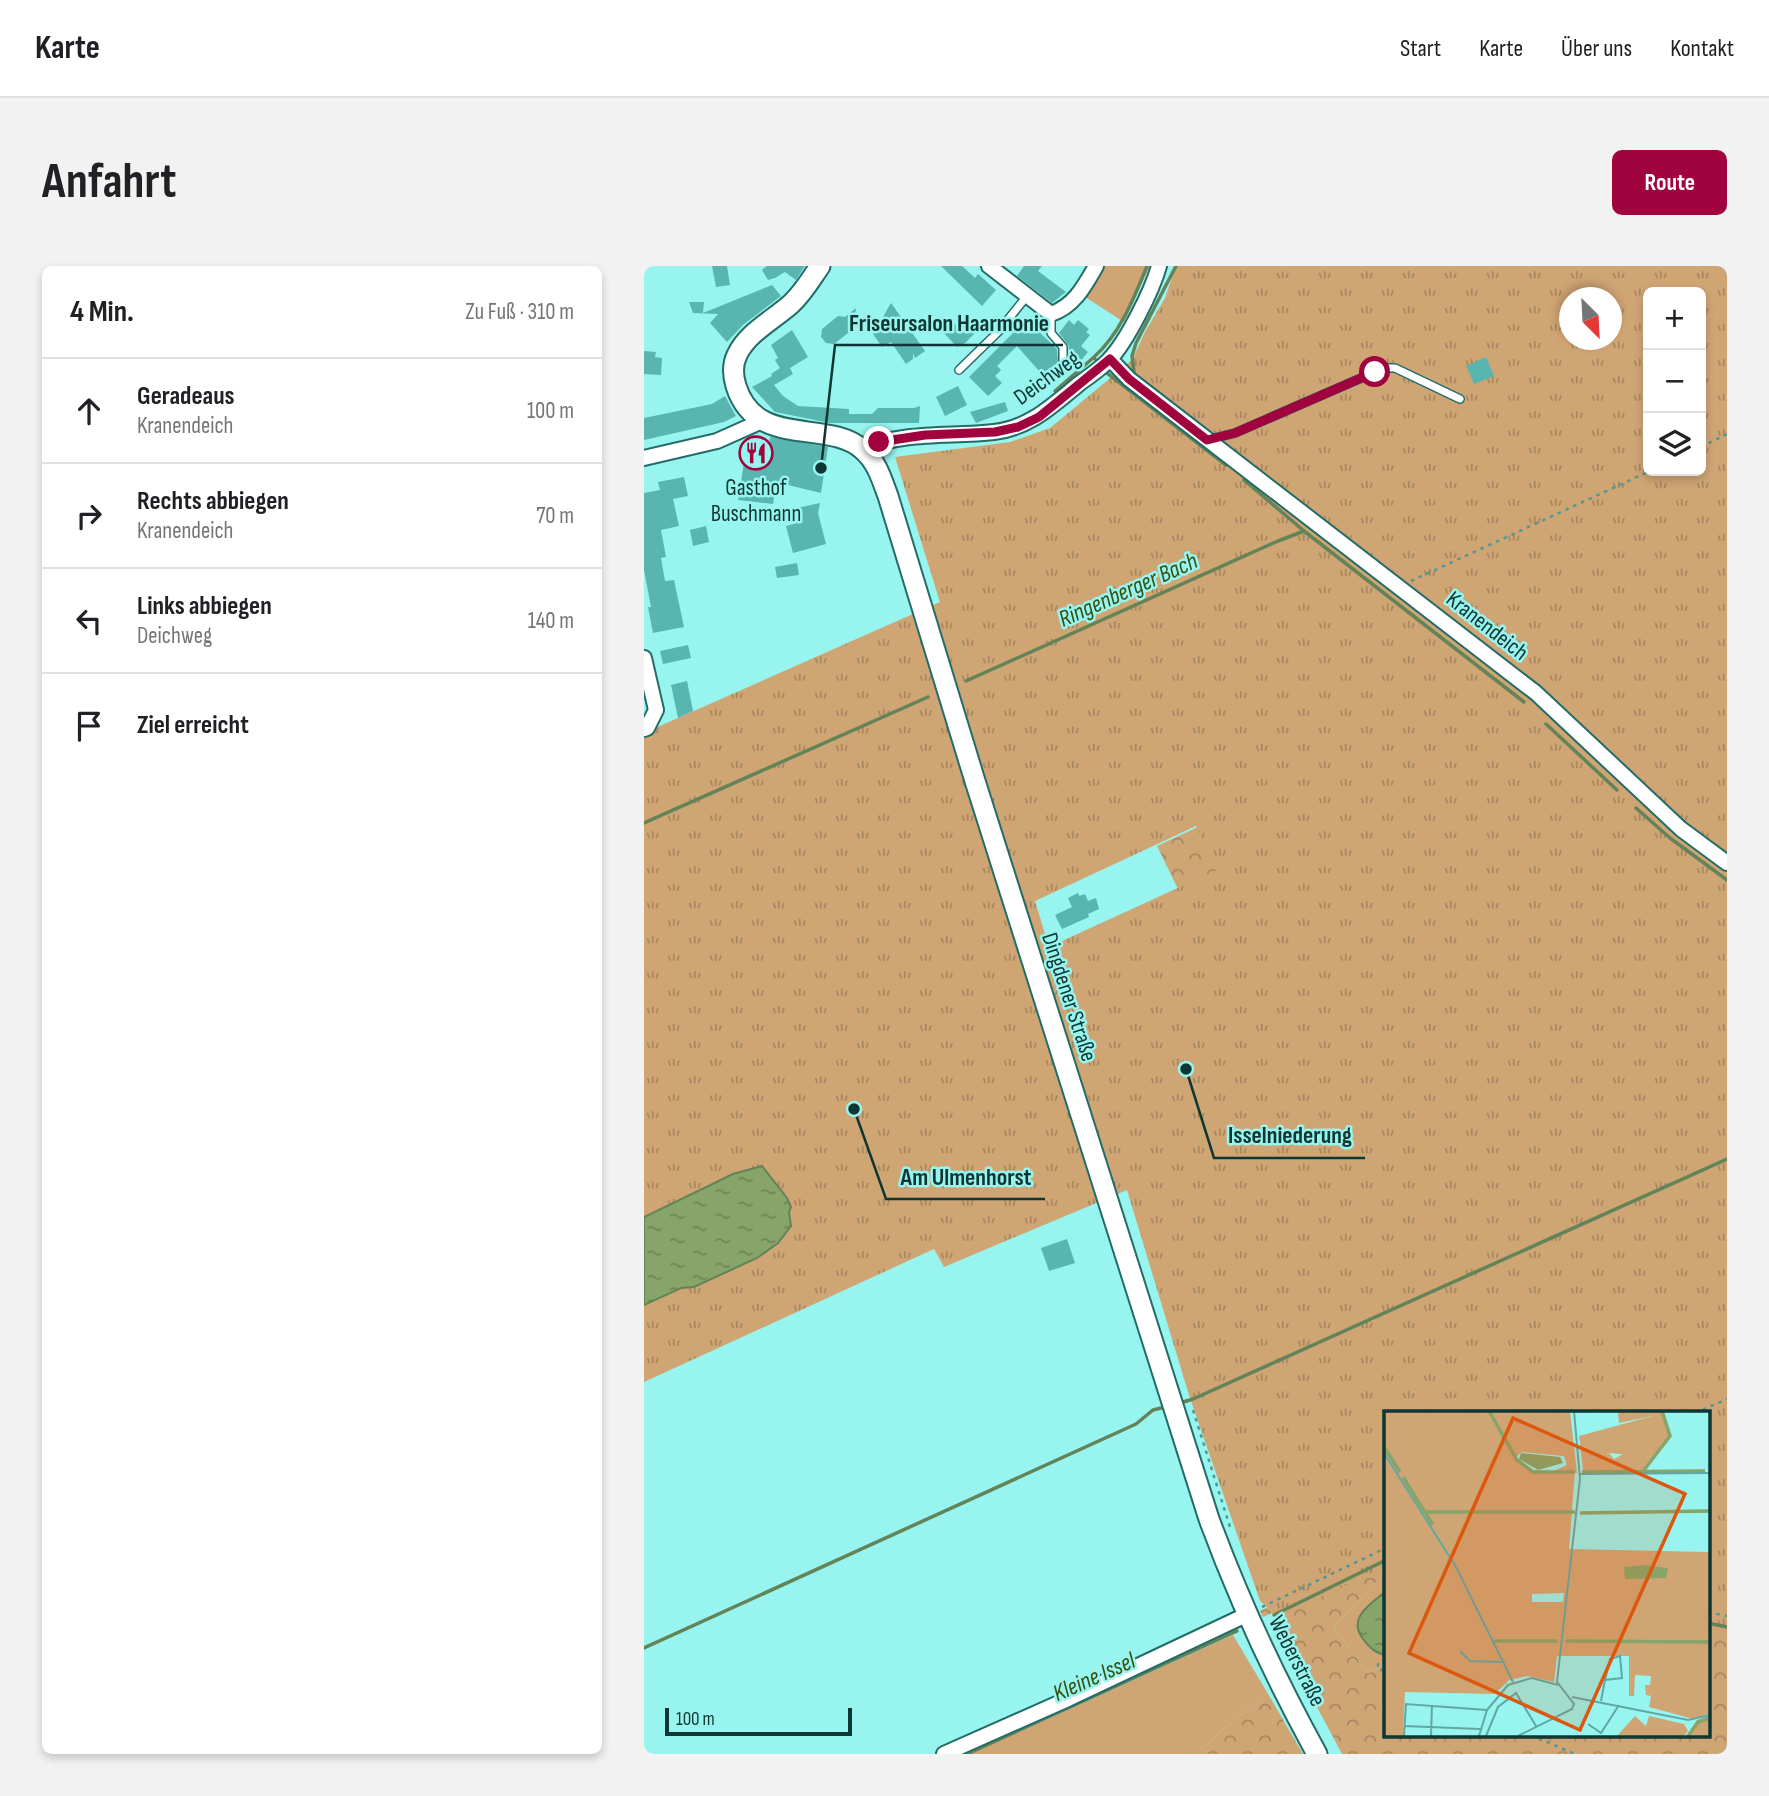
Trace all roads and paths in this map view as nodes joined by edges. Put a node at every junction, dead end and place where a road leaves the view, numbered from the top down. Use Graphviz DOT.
graph roads {
  1 [pos="820,266"];
  2 [pos="989,266"];
  3 [pos="1096,266"];
  4 [pos="1159,266"];
  5 [pos="1028,296"];
  6 [pos="1051,314"];
  7 [pos="1110,359"];
  8 [pos="1063,360"];
  9 [pos="959,370"];
  10 [pos="1460,399"];
  11 [pos="762,421"];
  12 [pos="1727,435"];
  13 [pos="1207,440"];
  14 [pos="1706,445"];
  15 [pos="863,449"];
  16 [pos="644,458"];
  17 [pos="1643,474"];
  18 [pos="1399,587"];
  19 [pos="644,658"];
  20 [pos="644,729"];
  21 [pos="1727,863"];
  22 [pos="1727,1399"];
  23 [pos="1179,1404"];
  24 [pos="1700,1411"];
  25 [pos="1232,1533"];
  26 [pos="1384,1549"];
  27 [pos="1235,1588"];
  28 [pos="1252,1612"];
  29 [pos="1384,1661"];
  30 [pos="1384,1671"];
  31 [pos="1533,1736"];
  32 [pos="944,1754"];
  33 [pos="1317,1754"];
  34 [pos="1575,1754"];
  1 -- 11 [label="main road"];
  2 -- 5 [label="street"];
  3 -- 6 [label="street"];
  4 -- 7 [label="street, Deichweg"];
  5 -- 6 [label="street"];
  5 -- 9 [label="lane"];
  6 -- 8 [label="lane"];
  7 -- 13 [label="street, Kranendeich"];
  7 -- 15 [label="street, Deichweg"];
  10 -- 13 [label="lane"];
  11 -- 15 [label="main road"];
  11 -- 16 [label="street"];
  12 -- 14 [label="path"];
  13 -- 18 [label="street, Kranendeich"];
  15 -- 23 [label="main road, Dingdener Straße"];
  17 -- 18 [label="path"];
  18 -- 21 [label="street, Kranendeich"];
  19 -- 20 [label="street"];
  22 -- 24 [label="path"];
  23 -- 25 [label="path"];
  23 -- 27 [label="main road, Dingdener Straße"];
  26 -- 28 [label="path"];
  27 -- 28 [label="main road, Weberstraße"];
  28 -- 32 [label="street"];
  28 -- 33 [label="main road, Weberstraße"];
  29 -- 30 [label="path"];
  31 -- 34 [label="path"];
}
